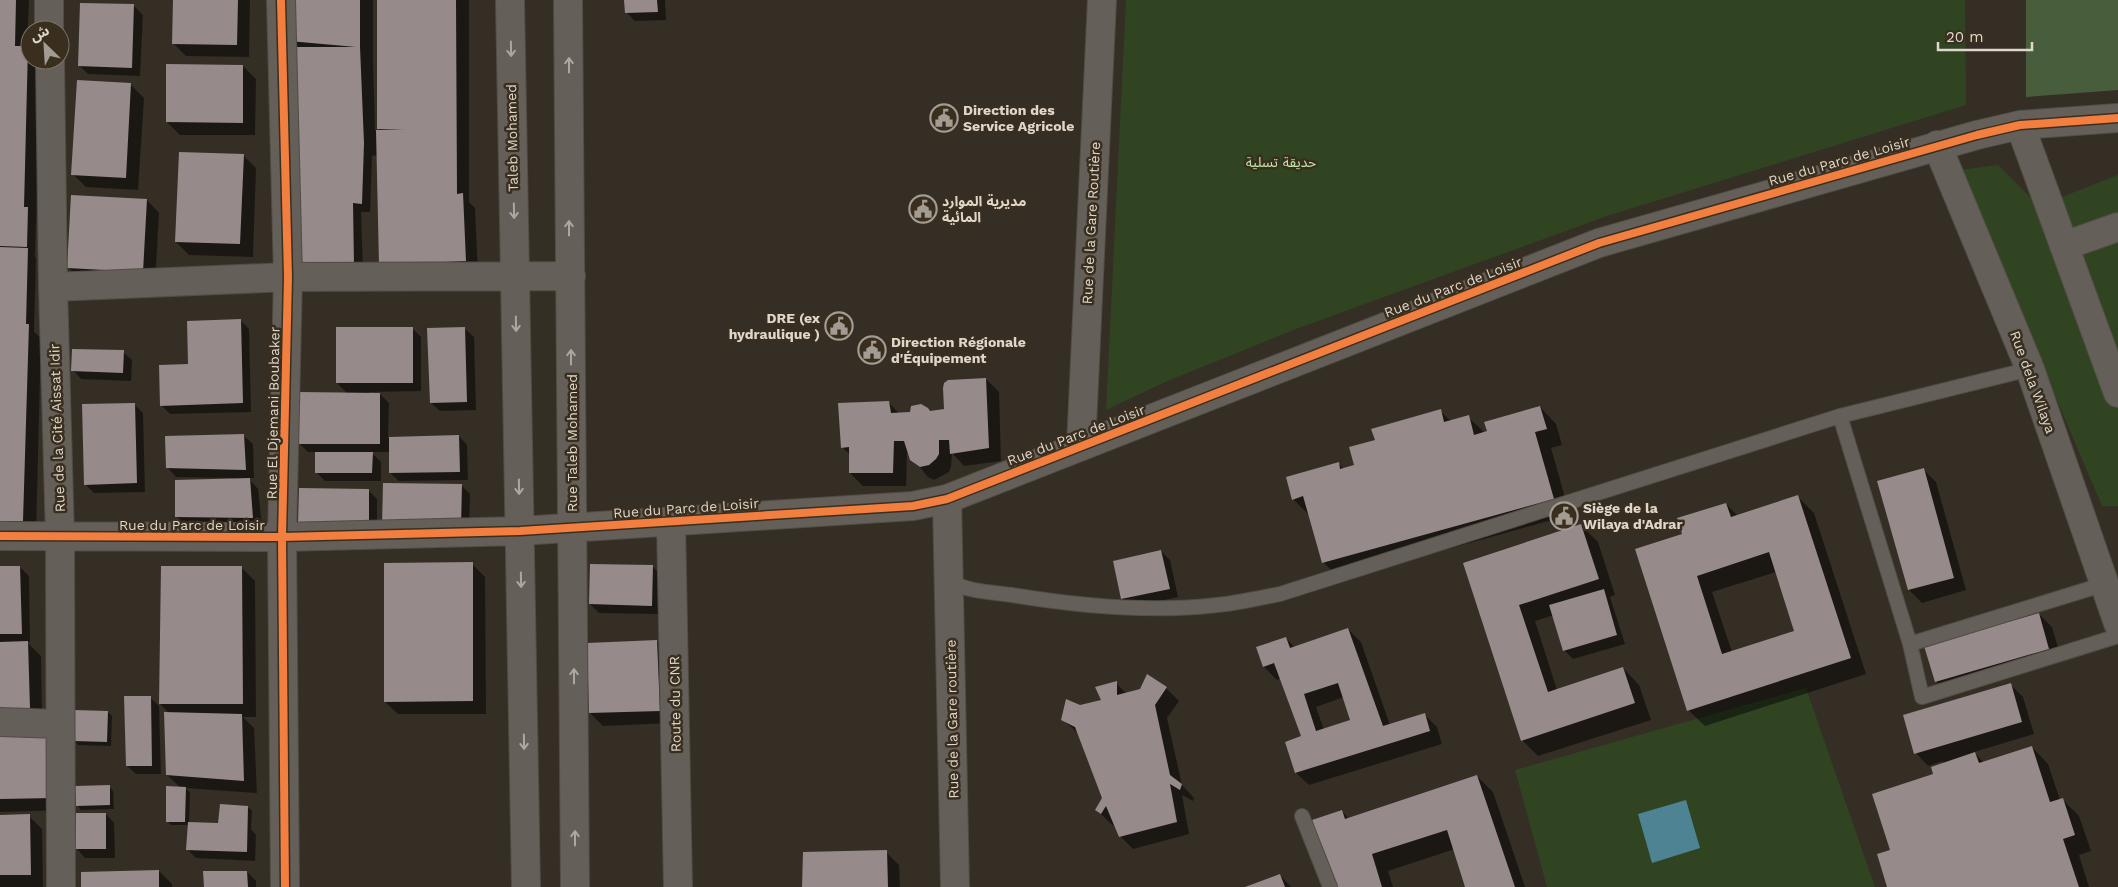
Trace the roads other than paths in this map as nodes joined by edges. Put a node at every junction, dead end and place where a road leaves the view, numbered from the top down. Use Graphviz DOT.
graph roads {
  1 [pos="49,0"];
  2 [pos="281,0"];
  3 [pos="510,0"];
  4 [pos="568,0"];
  5 [pos="1102,0"];
  6 [pos="49,20"];
  7 [pos="50,70"];
  8 [pos="2118,118"];
  9 [pos="2020,125"];
  10 [pos="1937,145"];
  11 [pos="2118,227"];
  12 [pos="2064,246"];
  13 [pos="515,275"];
  14 [pos="571,276"];
  15 [pos="288,277"];
  16 [pos="53,287"];
  17 [pos="2030,369"];
  18 [pos="2118,393"];
  19 [pos="1840,416"];
  20 [pos="1081,446"];
  21 [pos="947,499"];
  22 [pos="671,522"];
  23 [pos="573,528"];
  24 [pos="520,531"];
  25 [pos="0,536"];
  26 [pos="60,537"];
  27 [pos="282,537"];
  28 [pos="949,581"];
  29 [pos="2105,584"];
  30 [pos="2118,623"];
  31 [pos="2118,636"];
  32 [pos="1910,644"];
  33 [pos="0,722"];
  34 [pos="60,724"];
  35 [pos="1302,816"];
  36 [pos="61,887"];
  37 [pos="285,887"];
  38 [pos="526,887"];
  39 [pos="575,887"];
  40 [pos="678,887"];
  41 [pos="955,887"];
  42 [pos="1330,887"];
  1 -- 6 [label="street"];
  2 -- 15 [label="street, Rue El Djemani Boubaker"];
  3 -- 13 [label="street, Taleb Mohamed, one-way"];
  14 -- 4 [label="street, Rue Taleb Mohamed, one-way"];
  5 -- 20 [label="street, Rue de la Gare Routière"];
  7 -- 16 [label="street, Rue de la Cité Aissat Idir"];
  8 -- 9 [label="street, Rue du Parc de Loisir"];
  9 -- 10 [label="street, Rue du Parc de Loisir"];
  9 -- 12 [label="street"];
  10 -- 17 [label="street, Rue dela Wilaya"];
  10 -- 20 [label="street, Rue du Parc de Loisir"];
  11 -- 12 [label="street"];
  12 -- 18 [label="street"];
  13 -- 14 [label="street"];
  13 -- 15 [label="street"];
  13 -- 24 [label="street, one-way"];
  23 -- 14 [label="street, Rue Taleb Mohamed, one-way"];
  15 -- 16 [label="street"];
  15 -- 27 [label="street, Rue El Djemani Boubaker"];
  16 -- 26 [label="street, Rue de la Cité Aissat Idir"];
  17 -- 19 [label="lane"];
  17 -- 29 [label="street, Rue dela Wilaya"];
  19 -- 28 [label="lane"];
  19 -- 32 [label="lane"];
  20 -- 21 [label="street, Rue du Parc de Loisir"];
  21 -- 22 [label="street, Rue du Parc de Loisir"];
  21 -- 28 [label="street, Rue de la Gare routière"];
  22 -- 23 [label="street, Rue du Parc de Loisir"];
  22 -- 40 [label="street, Route du CNR"];
  23 -- 24 [label="street, Rue du Parc de Loisir"];
  39 -- 23 [label="street, Rue Taleb Mohamed, one-way"];
  24 -- 27 [label="street, Rue du Parc de Loisir"];
  24 -- 38 [label="street, one-way"];
  25 -- 26 [label="street, Rue du Parc de Loisir"];
  26 -- 27 [label="street, Rue du Parc de Loisir"];
  26 -- 34 [label="street, Rue de la Cité Aissat Idir"];
  27 -- 37 [label="street, Rue El Djemani Boubaker"];
  28 -- 41 [label="street, Rue de la Gare routière"];
  29 -- 30 [label="street, Rue dela Wilaya"];
  29 -- 32 [label="lane"];
  31 -- 32 [label="lane"];
  33 -- 34 [label="street"];
  34 -- 36 [label="street, Rue de la Cité Aissat Idir"];
  35 -- 42 [label="lane"];
}
